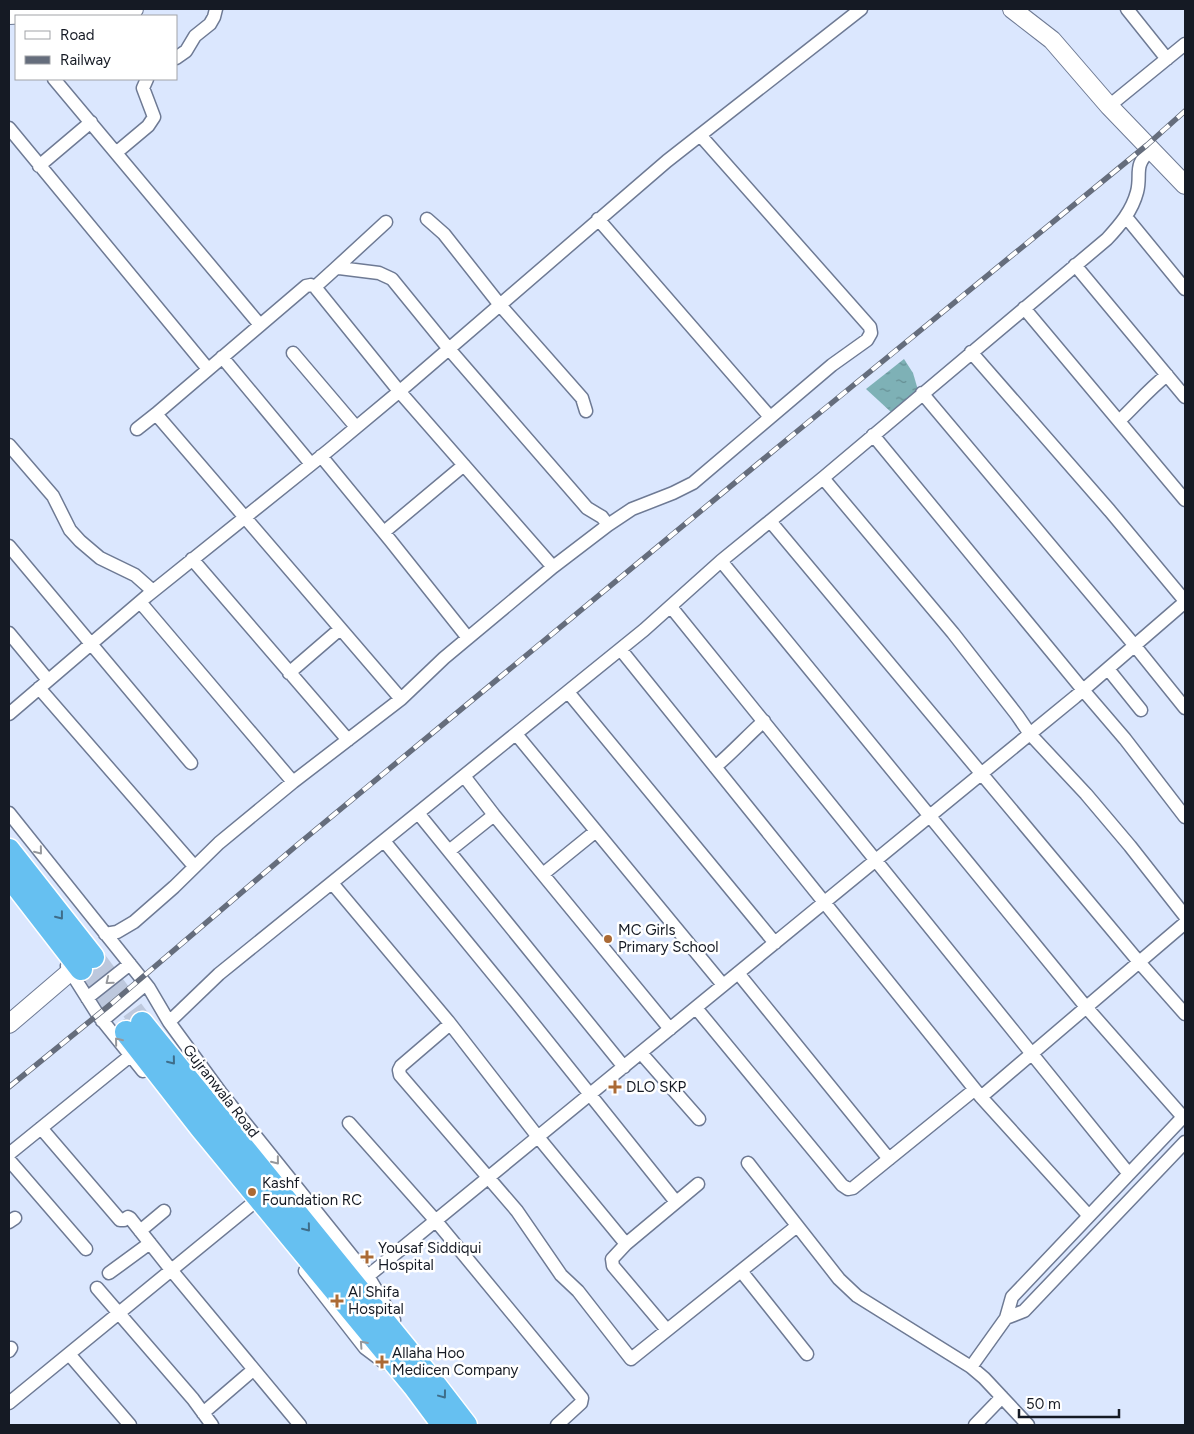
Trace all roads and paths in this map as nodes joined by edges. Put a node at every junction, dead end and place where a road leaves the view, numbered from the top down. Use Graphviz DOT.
graph roads {
  1 [pos="134,9"];
  2 [pos="216,9"];
  3 [pos="862,9"];
  4 [pos="1012,9"];
  5 [pos="1127,9"];
  6 [pos="18,15"];
  7 [pos="1185,44"];
  8 [pos="178,57"];
  9 [pos="1167,59"];
  10 [pos="55,80"];
  11 [pos="147,80"];
  12 [pos="1110,106"];
  13 [pos="91,122"];
  14 [pos="700,135"];
  15 [pos="11,136"];
  16 [pos="1152,149"];
  17 [pos="117,152"];
  18 [pos="39,166"];
  19 [pos="1185,185"];
  20 [pos="1126,217"];
  21 [pos="427,219"];
  22 [pos="598,219"];
  23 [pos="386,222"];
  24 [pos="1075,265"];
  25 [pos="336,268"];
  26 [pos="315,287"];
  27 [pos="1185,289"];
  28 [pos="500,305"];
  29 [pos="1024,308"];
  30 [pos="260,324"];
  31 [pos="448,349"];
  32 [pos="971,352"];
  33 [pos="293,353"];
  34 [pos="222,357"];
  35 [pos="208,369"];
  36 [pos="1167,375"];
  37 [pos="399,391"];
  38 [pos="922,393"];
  39 [pos="1185,397"];
  40 [pos="586,411"];
  41 [pos="156,414"];
  42 [pos="770,417"];
  43 [pos="1119,421"];
  44 [pos="356,427"];
  45 [pos="137,429"];
  46 [pos="873,435"];
  47 [pos="9,445"];
  48 [pos="316,460"];
  49 [pos="464,465"];
  50 [pos="823,478"];
  51 [pos="1185,500"];
  52 [pos="244,518"];
  53 [pos="770,521"];
  54 [pos="608,524"];
  55 [pos="384,532"];
  56 [pos="9,546"];
  57 [pos="192,559"];
  58 [pos="721,561"];
  59 [pos="553,567"];
  60 [pos="153,591"];
  61 [pos="140,602"];
  62 [pos="1185,602"];
  63 [pos="671,607"];
  64 [pos="340,629"];
  65 [pos="9,633"];
  66 [pos="468,638"];
  67 [pos="91,644"];
  68 [pos="1135,646"];
  69 [pos="620,650"];
  70 [pos="1108,668"];
  71 [pos="289,673"];
  72 [pos="44,684"];
  73 [pos="1083,690"];
  74 [pos="568,692"];
  75 [pos="401,700"];
  76 [pos="1185,708"];
  77 [pos="11,709"];
  78 [pos="1141,710"];
  79 [pos="764,722"];
  80 [pos="516,734"];
  81 [pos="1030,734"];
  82 [pos="348,740"];
  83 [pos="191,763"];
  84 [pos="715,767"];
  85 [pos="982,773"];
  86 [pos="464,776"];
  87 [pos="293,782"];
  88 [pos="9,813"];
  89 [pos="418,814"];
  90 [pos="494,814"];
  91 [pos="930,816"];
  92 [pos="1185,817"];
  93 [pos="596,831"];
  94 [pos="384,841"];
  95 [pos="9,850"];
  96 [pos="449,851"];
  97 [pos="876,860"];
  98 [pos="194,866"];
  99 [pos="542,874"];
  100 [pos="9,876"];
  101 [pos="332,883"];
  102 [pos="9,893"];
  103 [pos="1180,900"];
  104 [pos="825,902"];
  105 [pos="1185,916"];
  106 [pos="1185,923"];
  107 [pos="105,934"];
  108 [pos="775,943"];
  109 [pos="1139,962"];
  110 [pos="130,964"];
  111 [pos="82,966"];
  112 [pos="738,973"];
  113 [pos="146,984"];
  114 [pos="724,985"];
  115 [pos="88,998"];
  116 [pos="1086,1007"];
  117 [pos="696,1008"];
  118 [pos="1185,1014"];
  119 [pos="102,1021"];
  120 [pos="169,1022"];
  121 [pos="9,1024"];
  122 [pos="450,1024"];
  123 [pos="134,1027"];
  124 [pos="670,1029"];
  125 [pos="641,1053"];
  126 [pos="1032,1054"];
  127 [pos="130,1056"];
  128 [pos="624,1067"];
  129 [pos="978,1093"];
  130 [pos="590,1095"];
  131 [pos="1184,1116"];
  132 [pos="699,1119"];
  133 [pos="349,1122"];
  134 [pos="41,1128"];
  135 [pos="538,1137"];
  136 [pos="1185,1142"];
  137 [pos="9,1154"];
  138 [pos="889,1159"];
  139 [pos="9,1160"];
  140 [pos="748,1163"];
  141 [pos="1129,1174"];
  142 [pos="488,1179"];
  143 [pos="698,1184"];
  144 [pos="676,1202"];
  145 [pos="252,1204"];
  146 [pos="164,1211"];
  147 [pos="1089,1216"];
  148 [pos="436,1221"];
  149 [pos="797,1226"];
  150 [pos="140,1231"];
  151 [pos="150,1243"];
  152 [pos="626,1244"];
  153 [pos="86,1249"];
  154 [pos="172,1271"];
  155 [pos="741,1271"];
  156 [pos="110,1273"];
  157 [pos="368,1276"];
  158 [pos="97,1288"];
  159 [pos="120,1313"];
  160 [pos="1006,1318"];
  161 [pos="667,1330"];
  162 [pos="69,1354"];
  163 [pos="807,1354"];
  164 [pos="971,1367"];
  165 [pos="254,1370"];
  166 [pos="420,1380"];
  167 [pos="1002,1397"];
  168 [pos="9,1403"];
  169 [pos="203,1413"];
  170 [pos="130,1425"];
  171 [pos="212,1425"];
  172 [pos="300,1425"];
  173 [pos="443,1425"];
  174 [pos="466,1425"];
  175 [pos="557,1425"];
  176 [pos="975,1425"];
  177 [pos="1028,1425"];
  1 -- 6 [label="main road"];
  2 -- 8 [label="street"];
  3 -- 14 [label="street"];
  4 -- 12 [label="main road"];
  5 -- 9 [label="street"];
  7 -- 9 [label="street"];
  9 -- 12 [label="street"];
  10 -- 13 [label="street"];
  11 -- 17 [label="street"];
  12 -- 16 [label="main road"];
  13 -- 17 [label="street"];
  13 -- 18 [label="street"];
  14 -- 22 [label="street"];
  14 -- 42 [label="street"];
  15 -- 18 [label="street"];
  16 -- 19 [label="main road"];
  16 -- 20 [label="street"];
  17 -- 30 [label="street"];
  18 -- 35 [label="street"];
  20 -- 24 [label="street"];
  20 -- 27 [label="street"];
  21 -- 28 [label="street"];
  22 -- 28 [label="street"];
  22 -- 42 [label="street"];
  23 -- 25 [label="street"];
  24 -- 29 [label="street"];
  24 -- 36 [label="street"];
  25 -- 26 [label="street"];
  25 -- 31 [label="street"];
  26 -- 30 [label="street"];
  26 -- 37 [label="street"];
  28 -- 31 [label="street"];
  28 -- 40 [label="street"];
  29 -- 32 [label="street"];
  29 -- 43 [label="street"];
  30 -- 34 [label="street"];
  31 -- 37 [label="street"];
  31 -- 54 [label="street"];
  32 -- 38 [label="street"];
  32 -- 62 [label="street"];
  33 -- 44 [label="street"];
  34 -- 35 [label="street"];
  34 -- 48 [label="street"];
  35 -- 41 [label="street"];
  36 -- 39 [label="street"];
  36 -- 43 [label="street"];
  37 -- 44 [label="street"];
  37 -- 49 [label="street"];
  38 -- 46 [label="street"];
  38 -- 68 [label="street"];
  41 -- 45 [label="street"];
  41 -- 52 [label="street"];
  42 -- 54 [label="street"];
  43 -- 51 [label="street"];
  44 -- 48 [label="street"];
  46 -- 50 [label="street"];
  46 -- 73 [label="street"];
  47 -- 60 [label="street"];
  48 -- 52 [label="street"];
  48 -- 55 [label="street"];
  49 -- 55 [label="street"];
  49 -- 59 [label="street"];
  50 -- 53 [label="street"];
  50 -- 81 [label="street"];
  52 -- 57 [label="street"];
  52 -- 64 [label="street"];
  53 -- 58 [label="street"];
  53 -- 85 [label="street"];
  54 -- 59 [label="street"];
  55 -- 66 [label="street"];
  56 -- 67 [label="street"];
  57 -- 60 [label="street"];
  57 -- 71 [label="street"];
  58 -- 63 [label="street"];
  58 -- 91 [label="street"];
  59 -- 66 [label="street"];
  60 -- 61 [label="street"];
  61 -- 67 [label="street"];
  61 -- 87 [label="street"];
  62 -- 68 [label="street"];
  63 -- 69 [label="street"];
  63 -- 79 [label="street"];
  64 -- 71 [label="street"];
  64 -- 75 [label="street"];
  65 -- 72 [label="street"];
  66 -- 75 [label="street"];
  67 -- 72 [label="street"];
  67 -- 83 [label="street"];
  68 -- 70 [label="street"];
  68 -- 76 [label="street"];
  69 -- 74 [label="street"];
  69 -- 84 [label="street"];
  70 -- 73 [label="street"];
  70 -- 78 [label="street"];
  71 -- 82 [label="street"];
  72 -- 77 [label="street"];
  72 -- 98 [label="street"];
  73 -- 81 [label="street"];
  73 -- 92 [label="street"];
  74 -- 80 [label="street"];
  74 -- 108 [label="street"];
  75 -- 82 [label="street"];
  79 -- 84 [label="street"];
  79 -- 97 [label="street"];
  80 -- 86 [label="street"];
  80 -- 93 [label="street"];
  81 -- 85 [label="street"];
  81 -- 103 [label="street"];
  82 -- 87 [label="street"];
  84 -- 104 [label="street"];
  85 -- 91 [label="street"];
  85 -- 109 [label="street"];
  86 -- 89 [label="street"];
  86 -- 90 [label="street"];
  87 -- 98 [label="street"];
  88 -- 107 [label="street, Gujranwala Road, one-way"];
  89 -- 94 [label="street"];
  89 -- 96 [label="street"];
  90 -- 96 [label="street"];
  90 -- 99 [label="street"];
  91 -- 97 [label="street"];
  91 -- 116 [label="street"];
  93 -- 99 [label="street"];
  93 -- 114 [label="street"];
  94 -- 101 [label="street"];
  94 -- 130 [label="street"];
  95 -- 111 [label="highway, Gujranwala Road, one-way"];
  96 -- 128 [label="street"];
  97 -- 104 [label="street"];
  97 -- 126 [label="street"];
  98 -- 107 [label="street"];
  99 -- 124 [label="street"];
  100 -- 111 [label="highway, Gujranwala Road"];
  101 -- 120 [label="street"];
  101 -- 122 [label="street"];
  102 -- 111 [label="street, Gujranwala Road"];
  103 -- 105 [label="street"];
  104 -- 108 [label="street"];
  104 -- 129 [label="street"];
  106 -- 109 [label="street"];
  107 -- 110 [label="street, Gujranwala Road"];
  108 -- 112 [label="street"];
  109 -- 116 [label="street"];
  109 -- 118 [label="street"];
  110 -- 113 [label="street, Gujranwala Road"];
  110 -- 115 [label="street, one-way"];
  111 -- 115 [label="street, Gujranwala Road"];
  111 -- 121 [label="main road"];
  112 -- 114 [label="street"];
  112 -- 138 [label="street"];
  113 -- 119 [label="street"];
  113 -- 120 [label="street, Gujranwala Road"];
  114 -- 117 [label="street"];
  115 -- 119 [label="street, Gujranwala Road"];
  116 -- 126 [label="street"];
  116 -- 131 [label="street"];
  117 -- 124 [label="street"];
  117 -- 138 [label="street"];
  127 -- 119 [label="street, Gujranwala Road, one-way"];
  120 -- 157 [label="street, Gujranwala Road, one-way"];
  122 -- 135 [label="street"];
  122 -- 142 [label="street"];
  123 -- 166 [label="highway, Gujranwala Road"];
  124 -- 125 [label="street"];
  125 -- 128 [label="street"];
  125 -- 132 [label="street"];
  126 -- 129 [label="street"];
  126 -- 141 [label="street"];
  127 -- 134 [label="street"];
  127 -- 145 [label="street, Gujranwala Road"];
  128 -- 130 [label="street"];
  129 -- 138 [label="street"];
  129 -- 147 [label="street"];
  130 -- 135 [label="street"];
  130 -- 144 [label="street"];
  131 -- 141 [label="street"];
  133 -- 148 [label="street"];
  134 -- 137 [label="street"];
  134 -- 150 [label="street"];
  135 -- 142 [label="street"];
  135 -- 152 [label="street"];
  136 -- 160 [label="street"];
  139 -- 153 [label="street"];
  140 -- 149 [label="street"];
  141 -- 147 [label="street"];
  142 -- 148 [label="street"];
  142 -- 161 [label="street"];
  143 -- 144 [label="street"];
  144 -- 152 [label="street"];
  145 -- 154 [label="street"];
  166 -- 145 [label="street, Gujranwala Road, one-way"];
  146 -- 150 [label="street"];
  147 -- 160 [label="street"];
  148 -- 157 [label="street"];
  148 -- 175 [label="street"];
  149 -- 155 [label="street"];
  149 -- 164 [label="street"];
  150 -- 151 [label="street"];
  151 -- 154 [label="street"];
  151 -- 156 [label="street"];
  152 -- 161 [label="street"];
  154 -- 159 [label="street"];
  154 -- 165 [label="street"];
  155 -- 161 [label="street"];
  155 -- 163 [label="street"];
  157 -- 166 [label="street, Gujranwala Road"];
  158 -- 159 [label="street"];
  159 -- 162 [label="street"];
  159 -- 169 [label="street"];
  160 -- 164 [label="street"];
  162 -- 168 [label="street"];
  162 -- 170 [label="street"];
  164 -- 167 [label="street"];
  165 -- 169 [label="street"];
  165 -- 172 [label="street"];
  166 -- 173 [label="highway, Gujranwala Road"];
  166 -- 174 [label="highway, Gujranwala Road, one-way"];
  167 -- 176 [label="street"];
  167 -- 177 [label="street"];
  169 -- 171 [label="street"];
}
